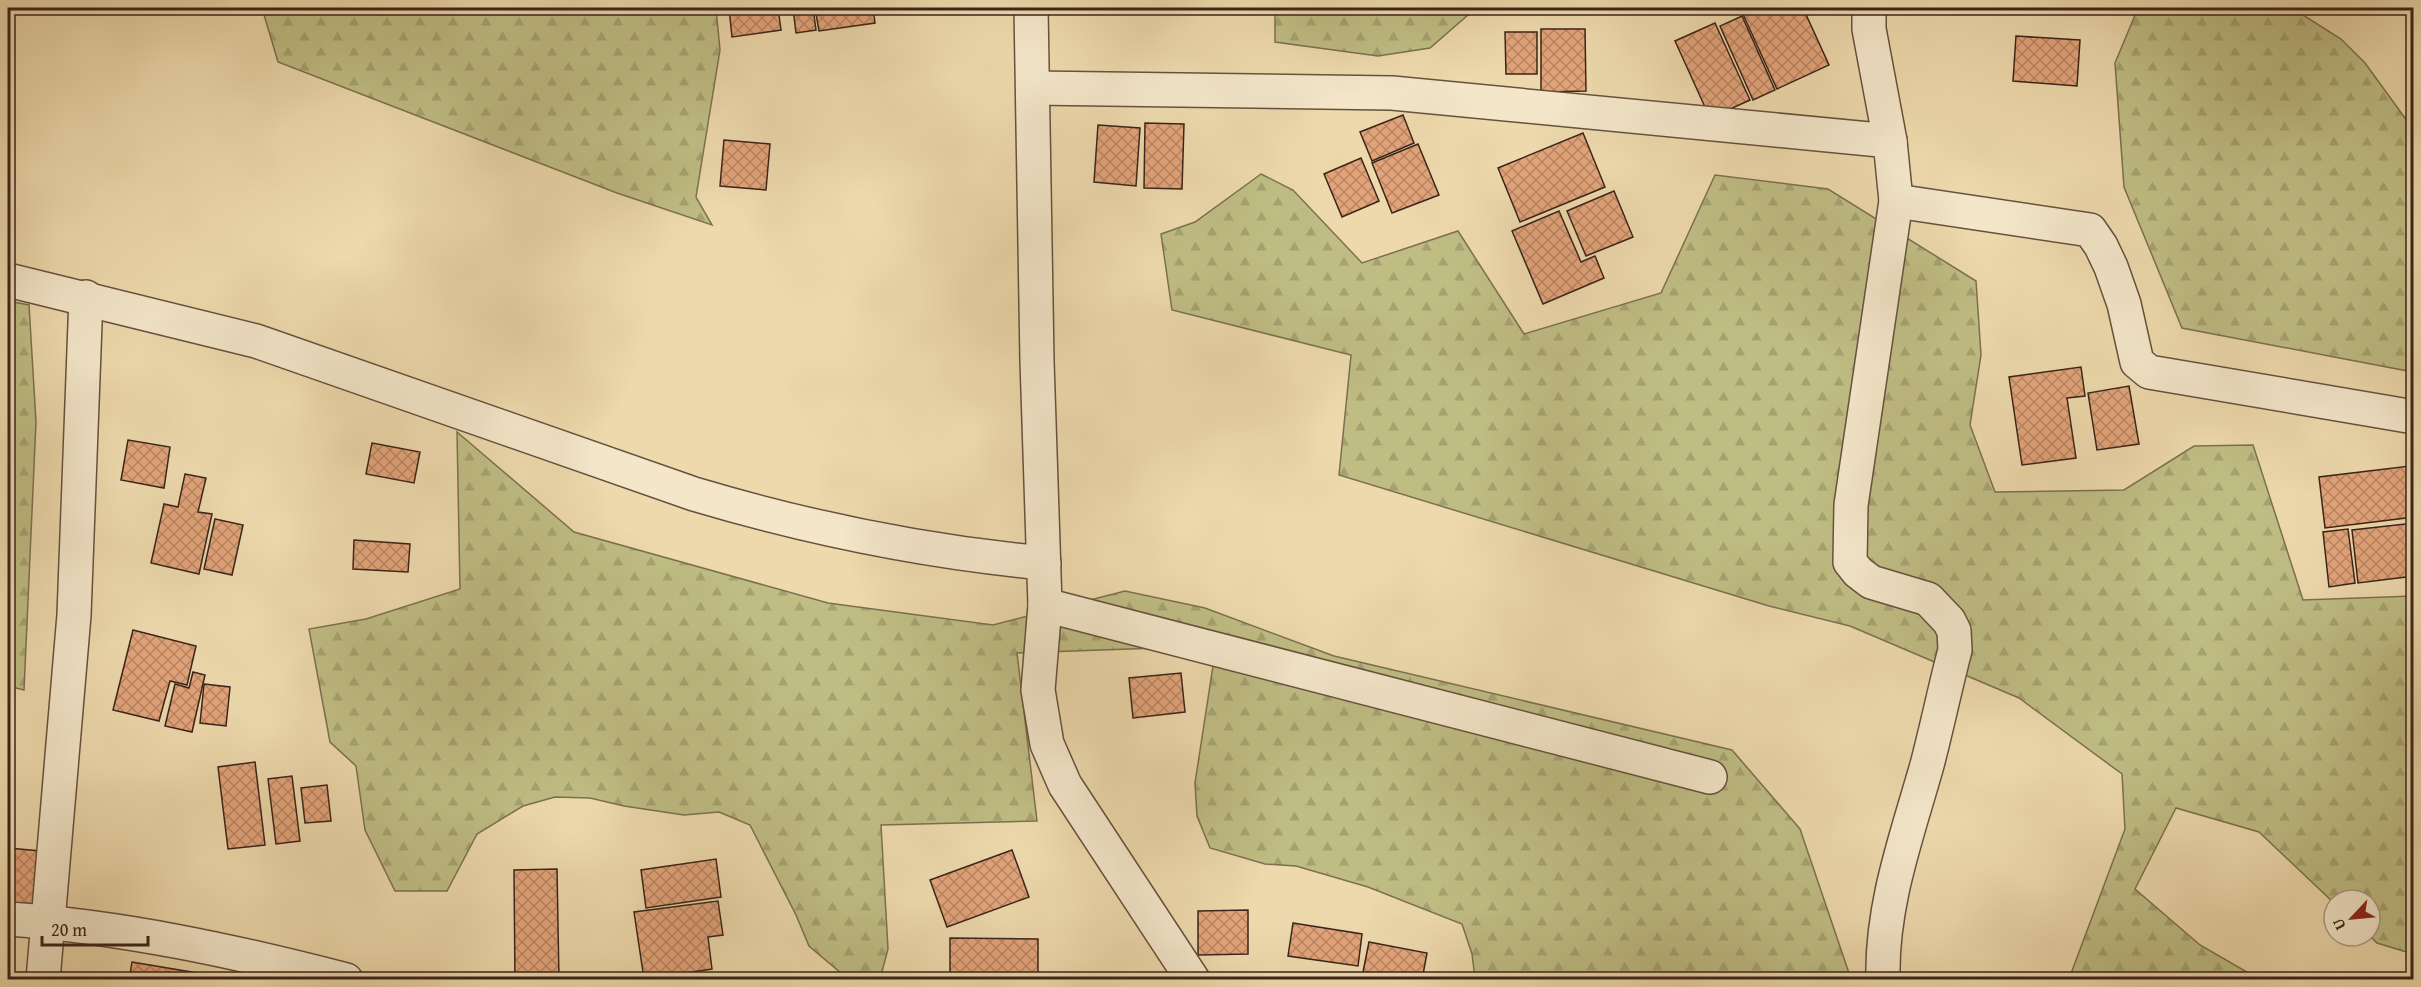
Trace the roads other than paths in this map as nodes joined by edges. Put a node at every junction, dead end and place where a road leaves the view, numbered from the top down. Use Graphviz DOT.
graph roads {
  1 [pos="1031,8"];
  2 [pos="1869,8"];
  3 [pos="1033,88"];
  4 [pos="1890,141"];
  5 [pos="1896,201"];
  6 [pos="8,280"];
  7 [pos="86,297"];
  8 [pos="2414,417"];
  9 [pos="1044,563"];
  10 [pos="1045,604"];
  11 [pos="1710,777"];
  12 [pos="8,919"];
  13 [pos="48,922"];
  14 [pos="43,980"];
  15 [pos="346,980"];
  16 [pos="1192,980"];
  17 [pos="1883,980"];
  1 -- 3 [label="street"];
  2 -- 4 [label="street"];
  3 -- 4 [label="street"];
  3 -- 9 [label="street"];
  4 -- 5 [label="street"];
  5 -- 8 [label="street"];
  5 -- 17 [label="street"];
  6 -- 7 [label="street"];
  7 -- 9 [label="street"];
  7 -- 13 [label="street"];
  9 -- 10 [label="street"];
  10 -- 11 [label="street"];
  10 -- 16 [label="street"];
  12 -- 13 [label="street"];
  13 -- 14 [label="street"];
  13 -- 15 [label="street"];
}
